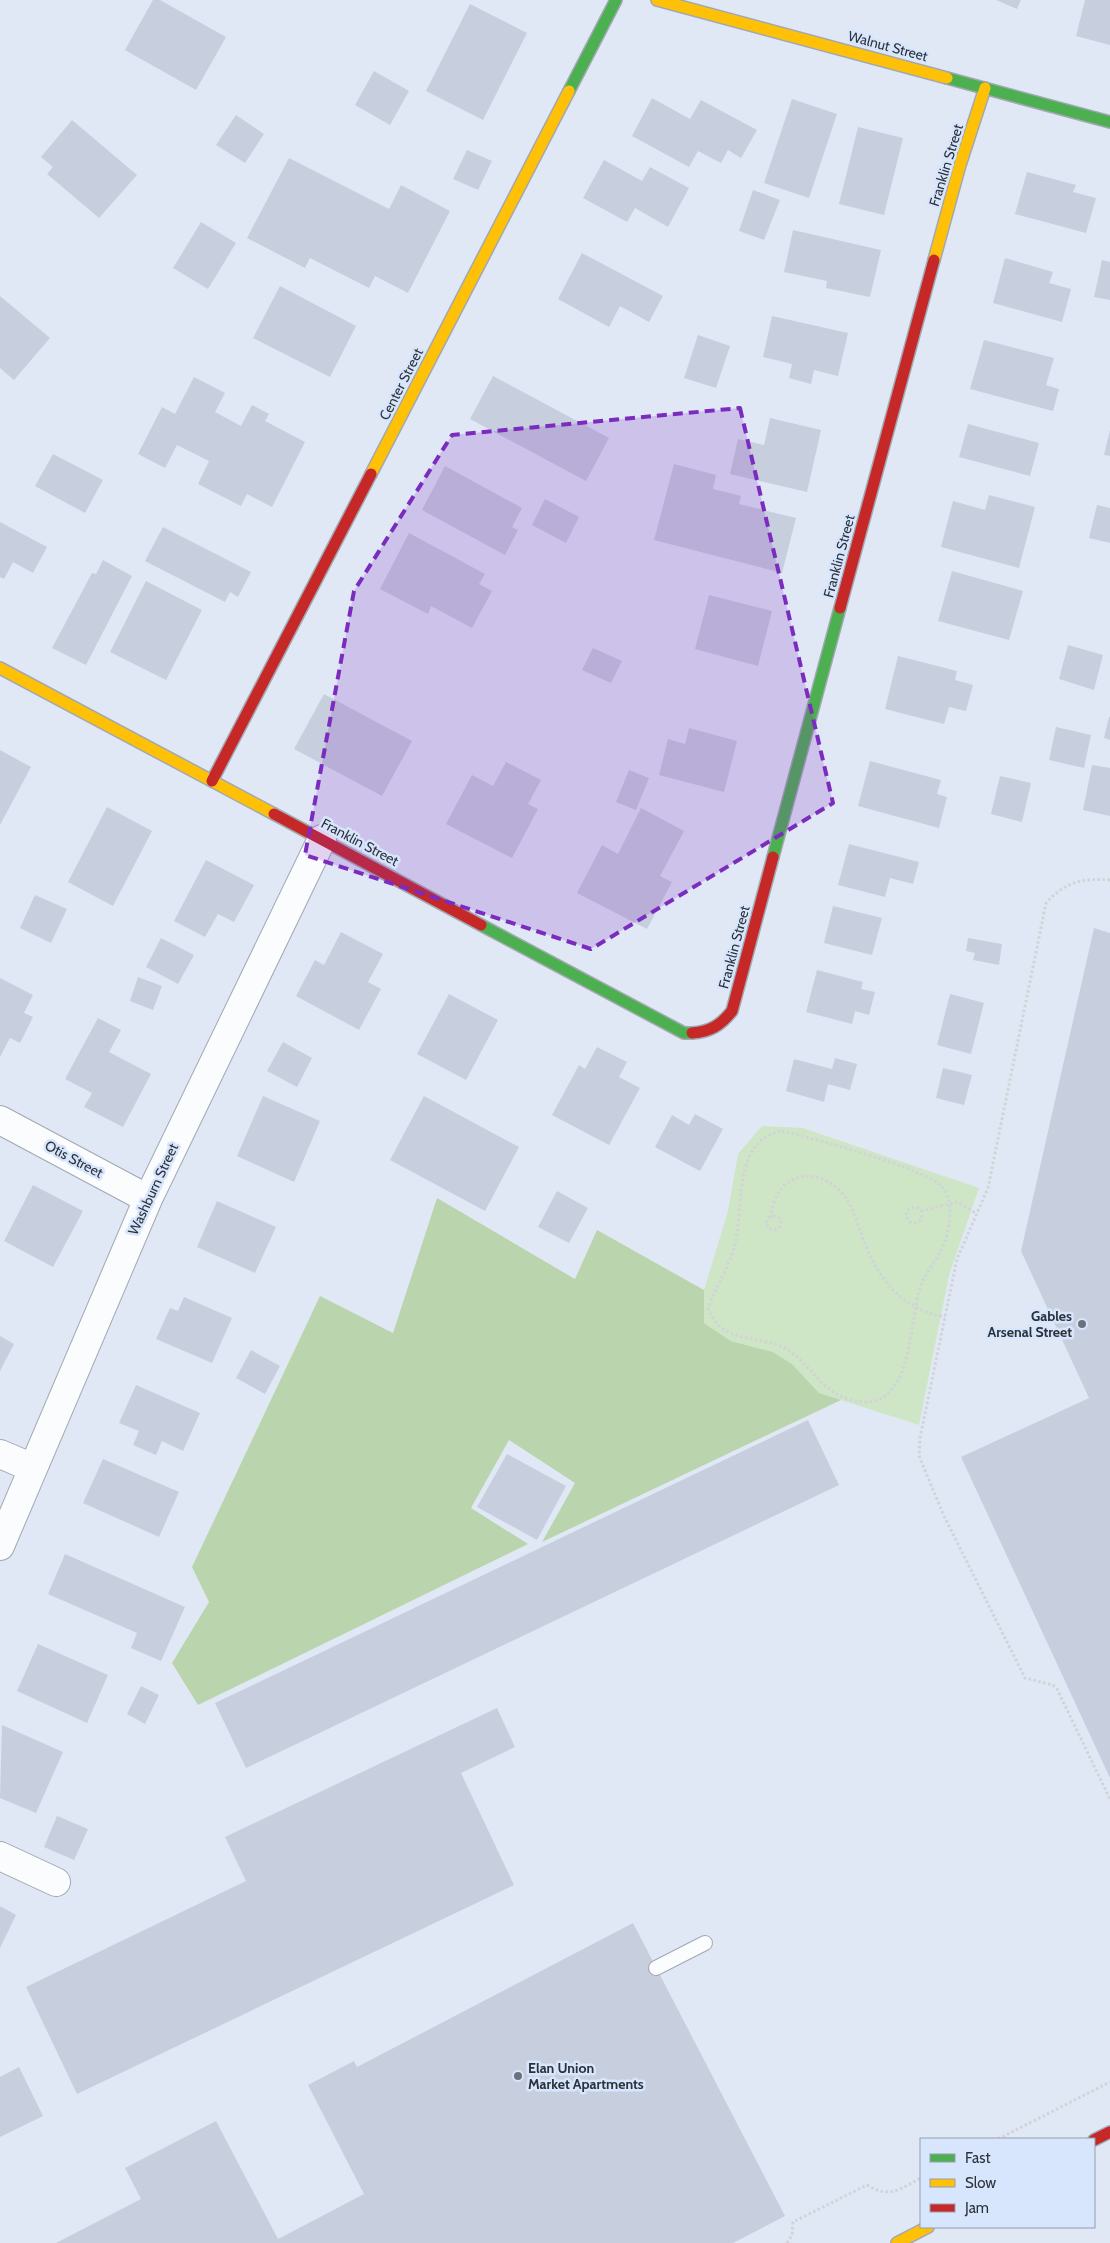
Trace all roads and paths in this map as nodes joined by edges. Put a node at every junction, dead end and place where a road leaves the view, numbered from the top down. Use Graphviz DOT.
graph roads {
  1 [pos="616,0"];
  2 [pos="657,0"];
  3 [pos="985,88"];
  4 [pos="1110,122"];
  5 [pos="0,668"];
  6 [pos="212,781"];
  7 [pos="322,840"];
  8 [pos="1110,880"];
  9 [pos="0,1120"];
  10 [pos="148,1199"];
  11 [pos="948,1203"];
  12 [pos="921,1211"];
  13 [pos="977,1214"];
  14 [pos="771,1218"];
  15 [pos="916,1308"];
  16 [pos="945,1317"];
  17 [pos="0,1454"];
  18 [pos="33,1468"];
  19 [pos="0,1546"];
  20 [pos="1110,1799"];
  21 [pos="0,1856"];
  22 [pos="56,1882"];
  23 [pos="705,1944"];
  24 [pos="656,1968"];
  25 [pos="1110,2082"];
  26 [pos="1110,2132"];
  27 [pos="1000,2138"];
  28 [pos="1095,2140"];
  29 [pos="920,2178"];
  30 [pos="926,2228"];
  31 [pos="787,2243"];
  32 [pos="897,2243"];
  1 -- 6 [label="street, Center Street"];
  2 -- 3 [label="street, Walnut Street"];
  3 -- 4 [label="street, Walnut Street"];
  3 -- 7 [label="street, Franklin Street"];
  5 -- 6 [label="street, Franklin Street"];
  6 -- 7 [label="street, Franklin Street"];
  7 -- 10 [label="street, Washburn Street"];
  8 -- 13 [label="path"];
  9 -- 10 [label="street, Otis Street"];
  10 -- 18 [label="street, Washburn Street"];
  11 -- 12 [label="path"];
  11 -- 13 [label="path"];
  11 -- 15 [label="path"];
  11 -- 15 [label="path"];
  12 -- 12 [label="path"];
  13 -- 16 [label="path"];
  14 -- 14 [label="path"];
  14 -- 15 [label="path"];
  15 -- 16 [label="path"];
  16 -- 20 [label="path"];
  17 -- 18 [label="street"];
  18 -- 19 [label="street, Washburn Street"];
  21 -- 22 [label="street"];
  23 -- 24 [label="lane"];
  25 -- 27 [label="path"];
  26 -- 28 [label="street"];
  29 -- 31 [label="path"];
  30 -- 32 [label="street"];
}
